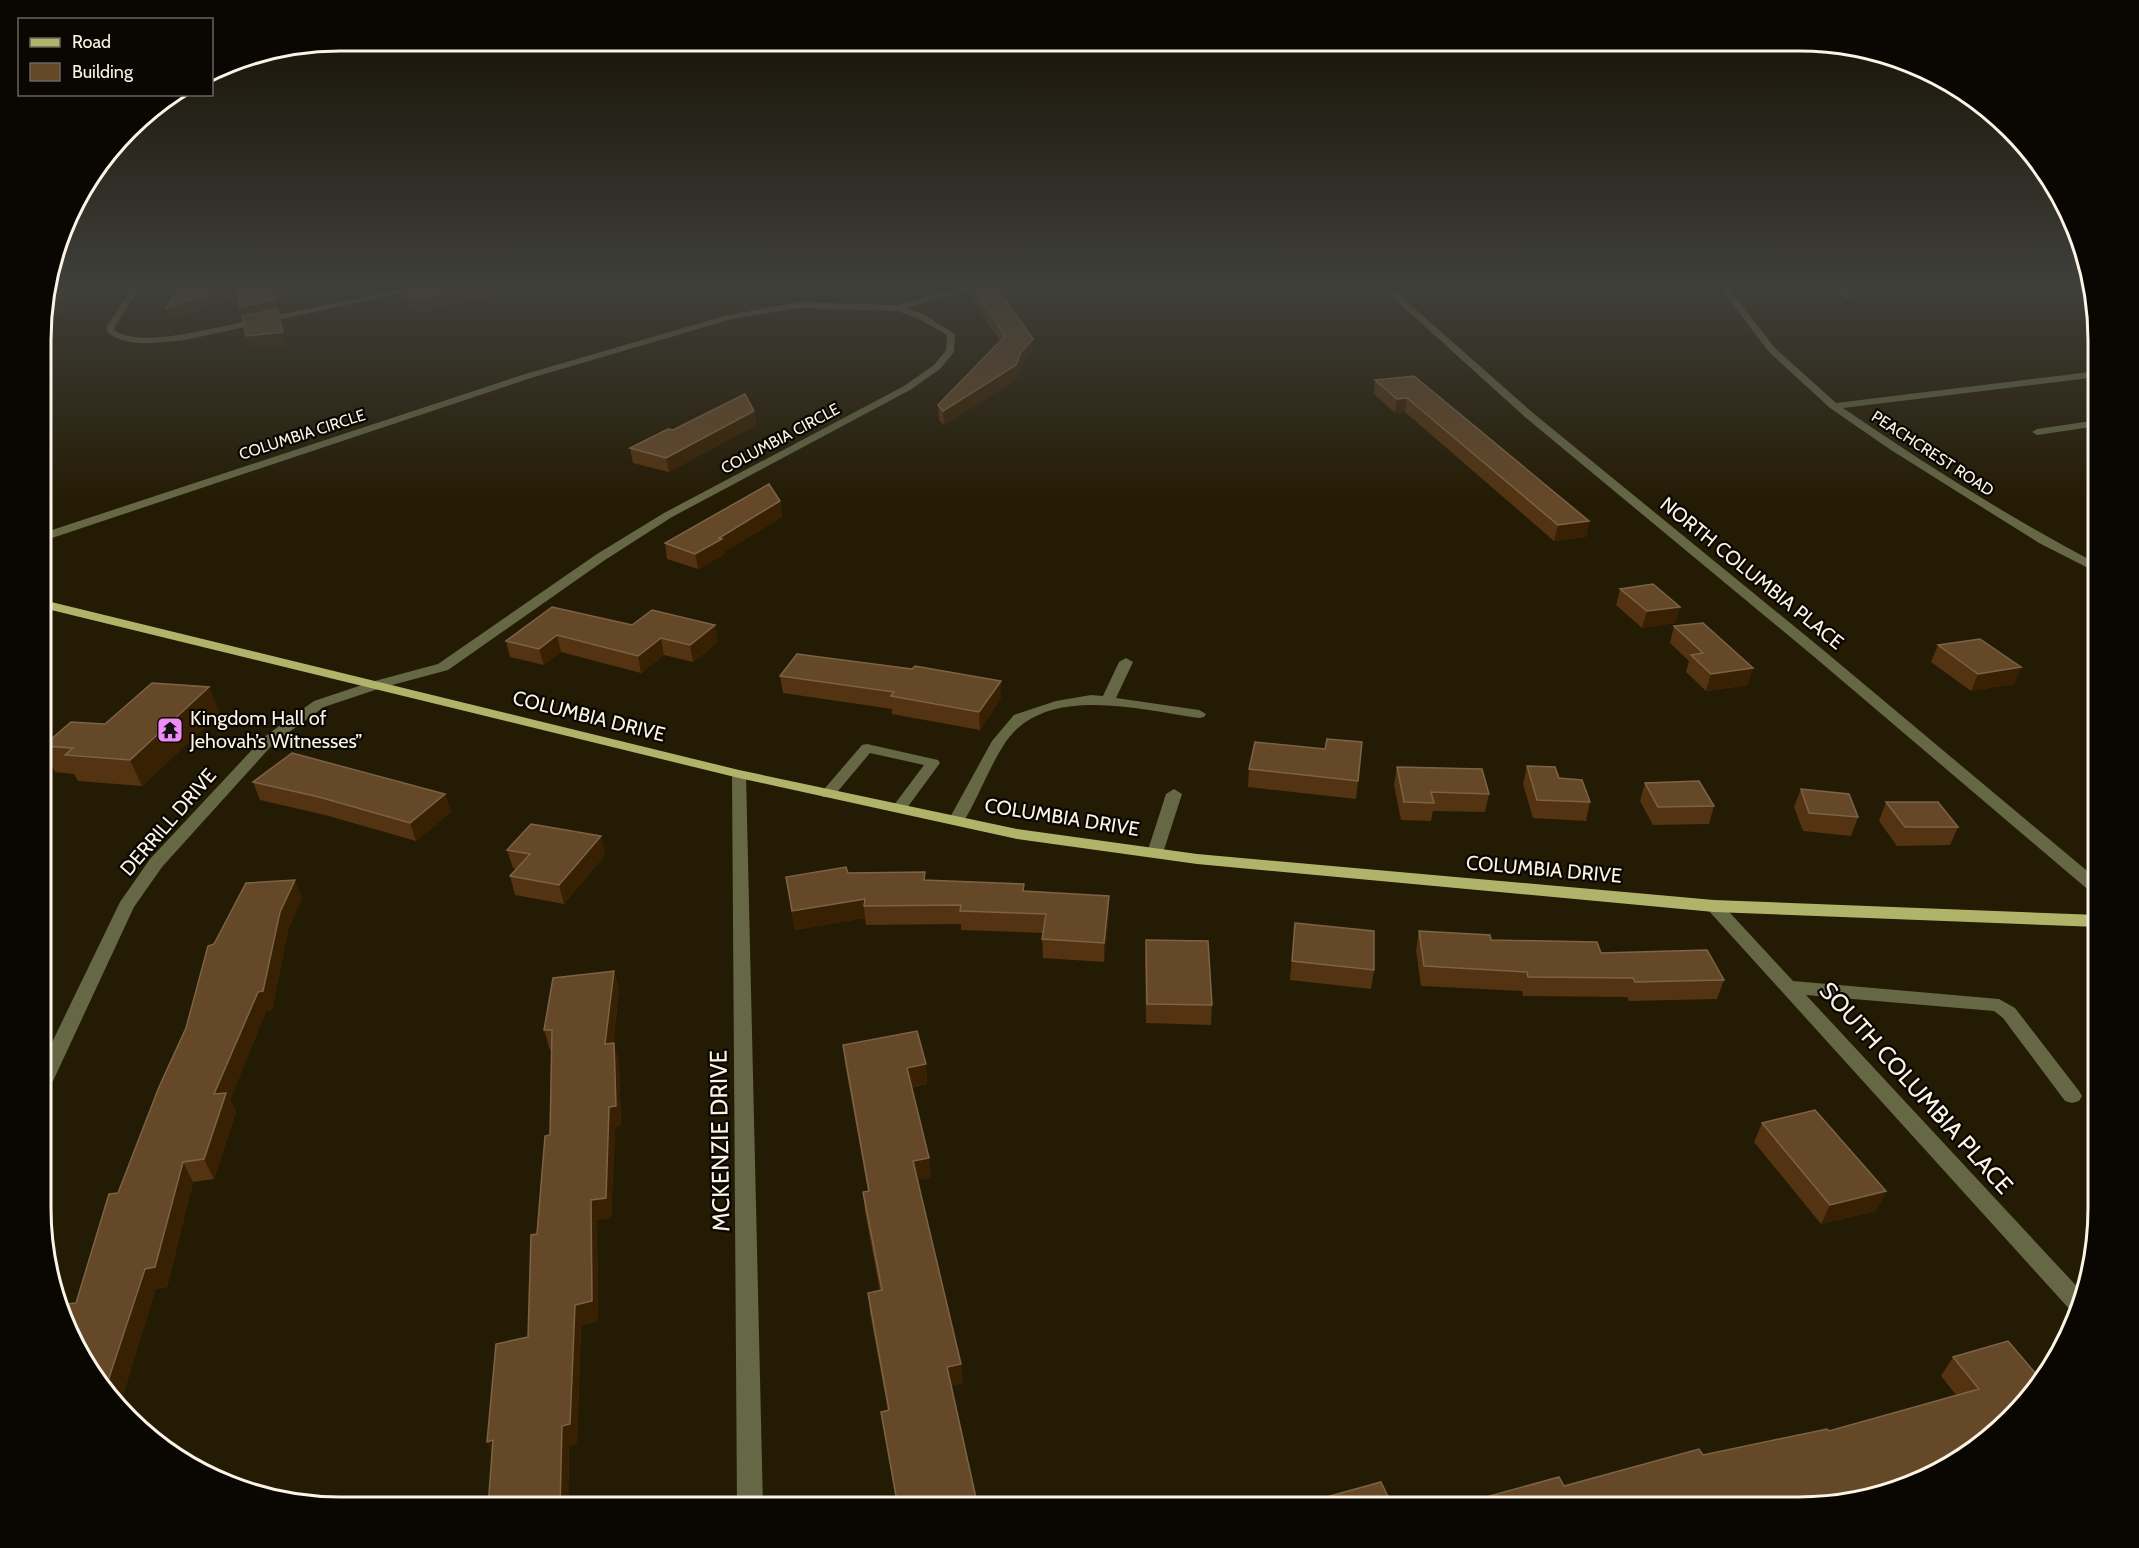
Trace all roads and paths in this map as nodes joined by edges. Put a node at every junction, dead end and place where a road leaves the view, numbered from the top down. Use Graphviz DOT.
graph roads {
  1 [pos="593,357"];
  2 [pos="945,357"];
  3 [pos="1464,357"];
  4 [pos="1780,357"];
  5 [pos="2085,376"];
  6 [pos="2088,376"];
  7 [pos="2088,377"];
  8 [pos="1834,406"];
  9 [pos="2088,424"];
  10 [pos="2037,432"];
  11 [pos="51,534"];
  12 [pos="2088,558"];
  13 [pos="2082,559"];
  14 [pos="2088,563"];
  15 [pos="51,606"];
  16 [pos="1126,662"];
  17 [pos="376,685"];
  18 [pos="1108,701"];
  19 [pos="1199,714"];
  20 [pos="739,774"];
  21 [pos="828,794"];
  22 [pos="1174,794"];
  23 [pos="899,809"];
  24 [pos="956,821"];
  25 [pos="1155,853"];
  26 [pos="2088,881"];
  27 [pos="1714,906"];
  28 [pos="2088,921"];
  29 [pos="1789,987"];
  30 [pos="51,1064"];
  31 [pos="2072,1096"];
  32 [pos="2074,1298"];
  33 [pos="750,1497"];
  1 -- 11 [label="street, COLUMBIA CIRCLE"];
  2 -- 17 [label="street, COLUMBIA CIRCLE"];
  3 -- 26 [label="street, NORTH COLUMBIA PLACE"];
  4 -- 8 [label="street, PEACHCREST ROAD"];
  5 -- 6 [label="street"];
  5 -- 7 [label="street"];
  5 -- 8 [label="street"];
  8 -- 13 [label="street, PEACHCREST ROAD"];
  9 -- 10 [label="street"];
  12 -- 13 [label="street"];
  13 -- 14 [label="street, PEACHCREST ROAD"];
  15 -- 17 [label="main road, COLUMBIA DRIVE"];
  16 -- 18 [label="street"];
  17 -- 20 [label="main road, COLUMBIA DRIVE"];
  17 -- 30 [label="street, DERRILL DRIVE"];
  18 -- 19 [label="street"];
  18 -- 24 [label="street"];
  20 -- 21 [label="main road, COLUMBIA DRIVE"];
  20 -- 33 [label="street, MCKENZIE DRIVE"];
  21 -- 23 [label="main road, COLUMBIA DRIVE"];
  21 -- 23 [label="street"];
  22 -- 25 [label="street"];
  23 -- 24 [label="main road, COLUMBIA DRIVE"];
  24 -- 25 [label="main road, COLUMBIA DRIVE"];
  25 -- 27 [label="main road, COLUMBIA DRIVE"];
  27 -- 28 [label="main road, COLUMBIA DRIVE"];
  27 -- 29 [label="street, SOUTH COLUMBIA PLACE"];
  29 -- 31 [label="street"];
  29 -- 32 [label="street, SOUTH COLUMBIA PLACE"];
}
